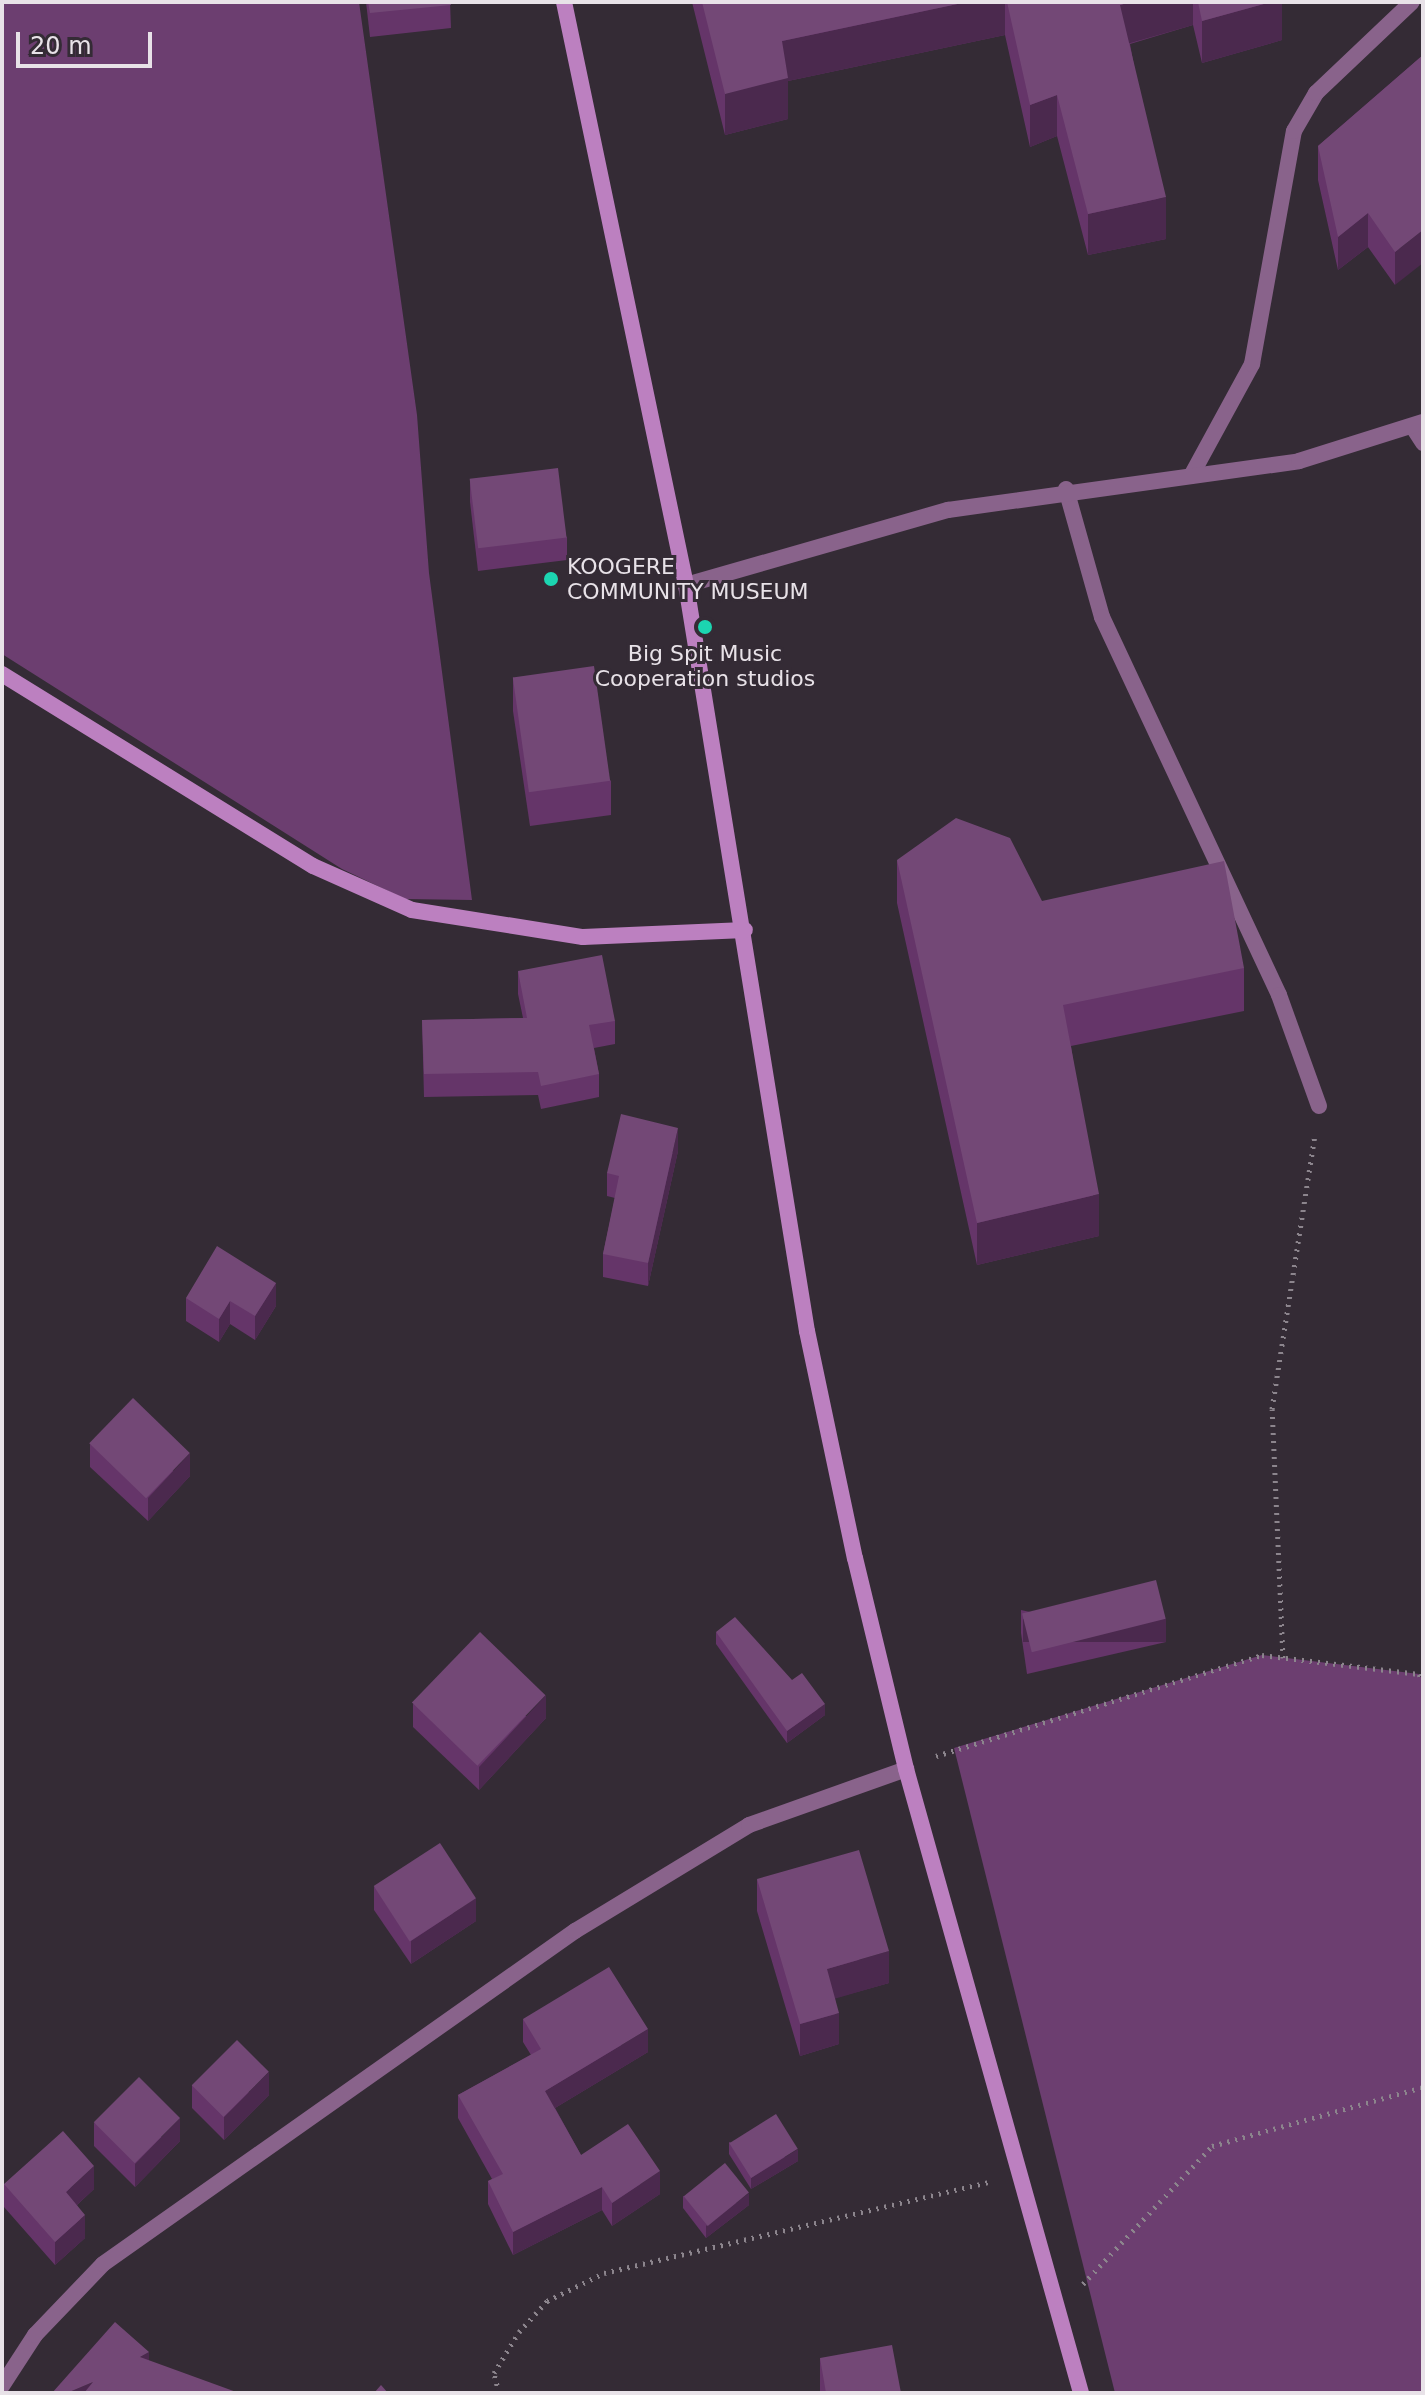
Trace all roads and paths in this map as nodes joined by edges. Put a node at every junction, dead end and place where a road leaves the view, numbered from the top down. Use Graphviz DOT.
graph roads {
  1 [pos="564,2"];
  2 [pos="1412,2"];
  3 [pos="1420,432"];
  4 [pos="1191,476"];
  5 [pos="1066,489"];
  6 [pos="686,585"];
  7 [pos="2,674"];
  8 [pos="745,930"];
  9 [pos="1319,1106"];
  10 [pos="1283,1658"];
  11 [pos="1423,1681"];
  12 [pos="906,1769"];
  13 [pos="1423,2087"];
  14 [pos="1021,2175"];
  15 [pos="1059,2307"];
  16 [pos="2,2386"];
  17 [pos="499,2393"];
  18 [pos="1081,2393"];
  1 -- 6 [label="street"];
  2 -- 4 [label="street"];
  3 -- 4 [label="street"];
  4 -- 5 [label="street"];
  5 -- 6 [label="street"];
  5 -- 9 [label="street"];
  6 -- 8 [label="street"];
  7 -- 8 [label="street"];
  8 -- 12 [label="street"];
  9 -- 10 [label="path"];
  10 -- 11 [label="path"];
  10 -- 12 [label="path"];
  12 -- 14 [label="street"];
  12 -- 16 [label="street"];
  13 -- 15 [label="path"];
  14 -- 15 [label="street"];
  14 -- 17 [label="path"];
  15 -- 18 [label="street"];
}
